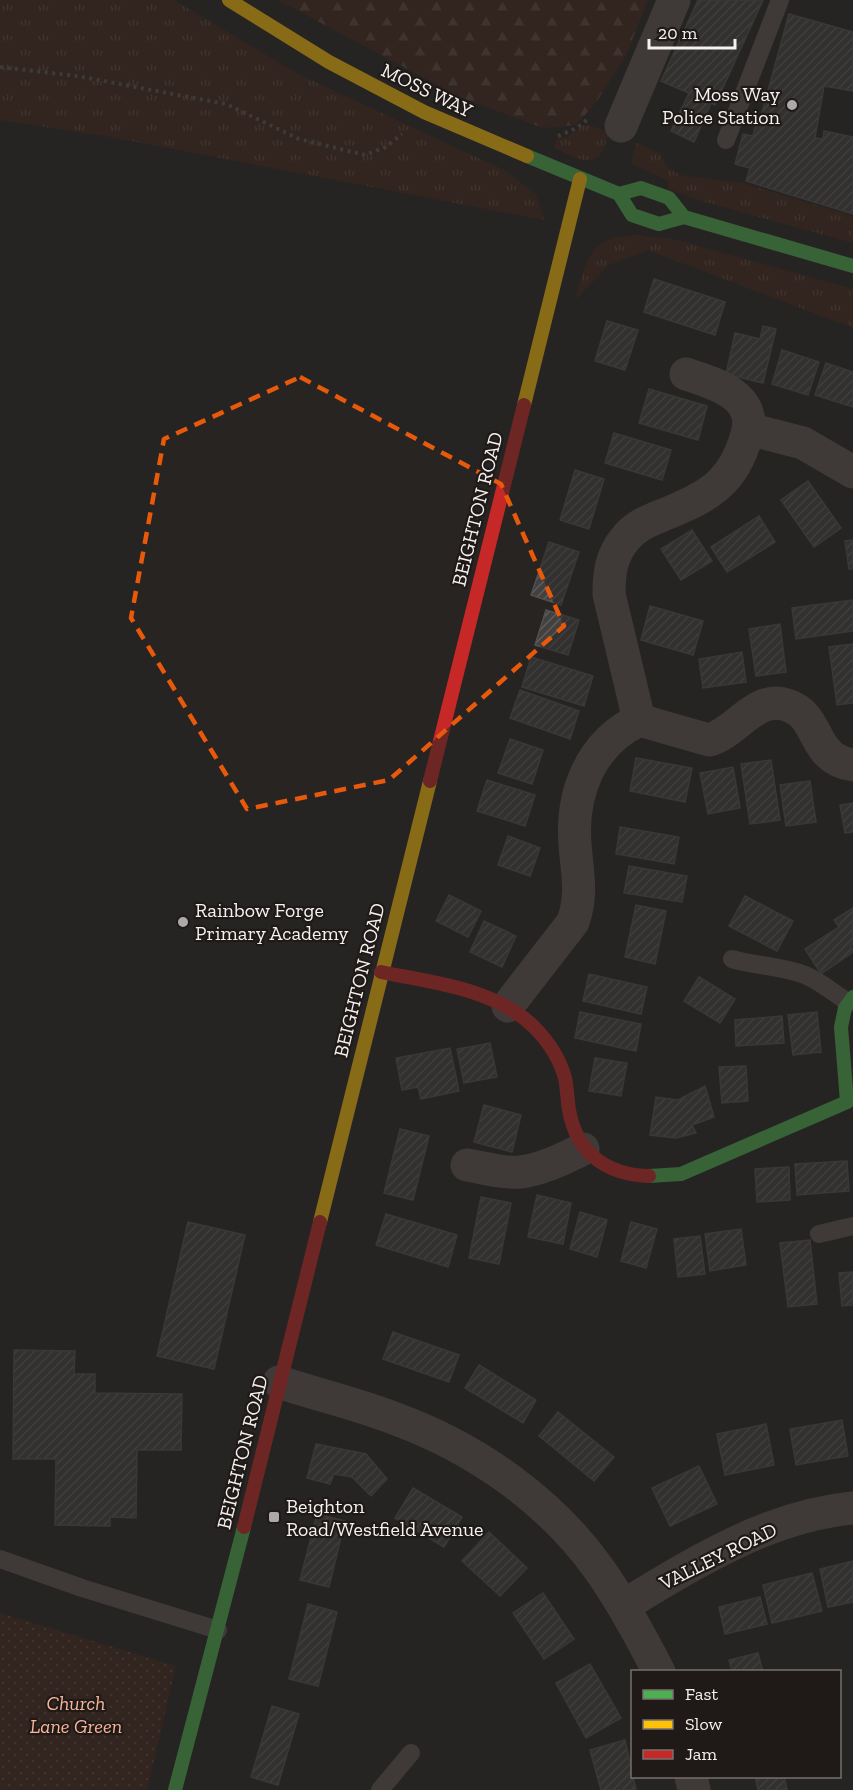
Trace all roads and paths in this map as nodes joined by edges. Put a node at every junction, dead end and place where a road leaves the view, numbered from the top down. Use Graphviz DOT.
graph roads {
  1 [pos="229,0"];
  2 [pos="674,0"];
  3 [pos="780,0"];
  4 [pos="0,67"];
  5 [pos="424,112"];
  6 [pos="621,126"];
  7 [pos="726,140"];
  8 [pos="580,179"];
  9 [pos="619,194"];
  10 [pos="684,217"];
  11 [pos="853,266"];
  12 [pos="686,374"];
  13 [pos="748,429"];
  14 [pos="853,472"];
  15 [pos="639,720"];
  16 [pos="853,765"];
  17 [pos="732,959"];
  18 [pos="381,972"];
  19 [pos="851,1000"];
  20 [pos="508,1006"];
  21 [pos="850,1106"];
  22 [pos="583,1149"];
  23 [pos="467,1165"];
  24 [pos="853,1226"];
  25 [pos="819,1234"];
  26 [pos="279,1382"];
  27 [pos="853,1508"];
  28 [pos="0,1559"];
  29 [pos="623,1606"];
  30 [pos="218,1630"];
  31 [pos="658,1670"];
  32 [pos="411,1753"];
  33 [pos="175,1790"];
  34 [pos="380,1790"];
  1 -- 5 [label="street, MOSS WAY"];
  2 -- 6 [label="street"];
  3 -- 7 [label="lane"];
  4 -- 5 [label="path"];
  5 -- 8 [label="street, MOSS WAY"];
  8 -- 9 [label="street, MOSS WAY"];
  8 -- 18 [label="street, BEIGHTON ROAD"];
  9 -- 10 [label="street, MOSS WAY"];
  9 -- 10 [label="street, MOSS WAY"];
  10 -- 11 [label="street, MOSS WAY"];
  12 -- 13 [label="street"];
  13 -- 14 [label="street"];
  13 -- 15 [label="street"];
  15 -- 16 [label="street"];
  15 -- 20 [label="street"];
  17 -- 19 [label="lane"];
  18 -- 20 [label="street"];
  18 -- 26 [label="street, BEIGHTON ROAD"];
  19 -- 21 [label="street"];
  20 -- 22 [label="street"];
  21 -- 22 [label="street"];
  22 -- 23 [label="street"];
  24 -- 25 [label="lane"];
  26 -- 29 [label="street"];
  26 -- 30 [label="street, BEIGHTON ROAD"];
  27 -- 29 [label="street, VALLEY ROAD"];
  28 -- 30 [label="lane"];
  29 -- 31 [label="street"];
  30 -- 33 [label="street, BEIGHTON ROAD"];
  32 -- 34 [label="lane"];
}
